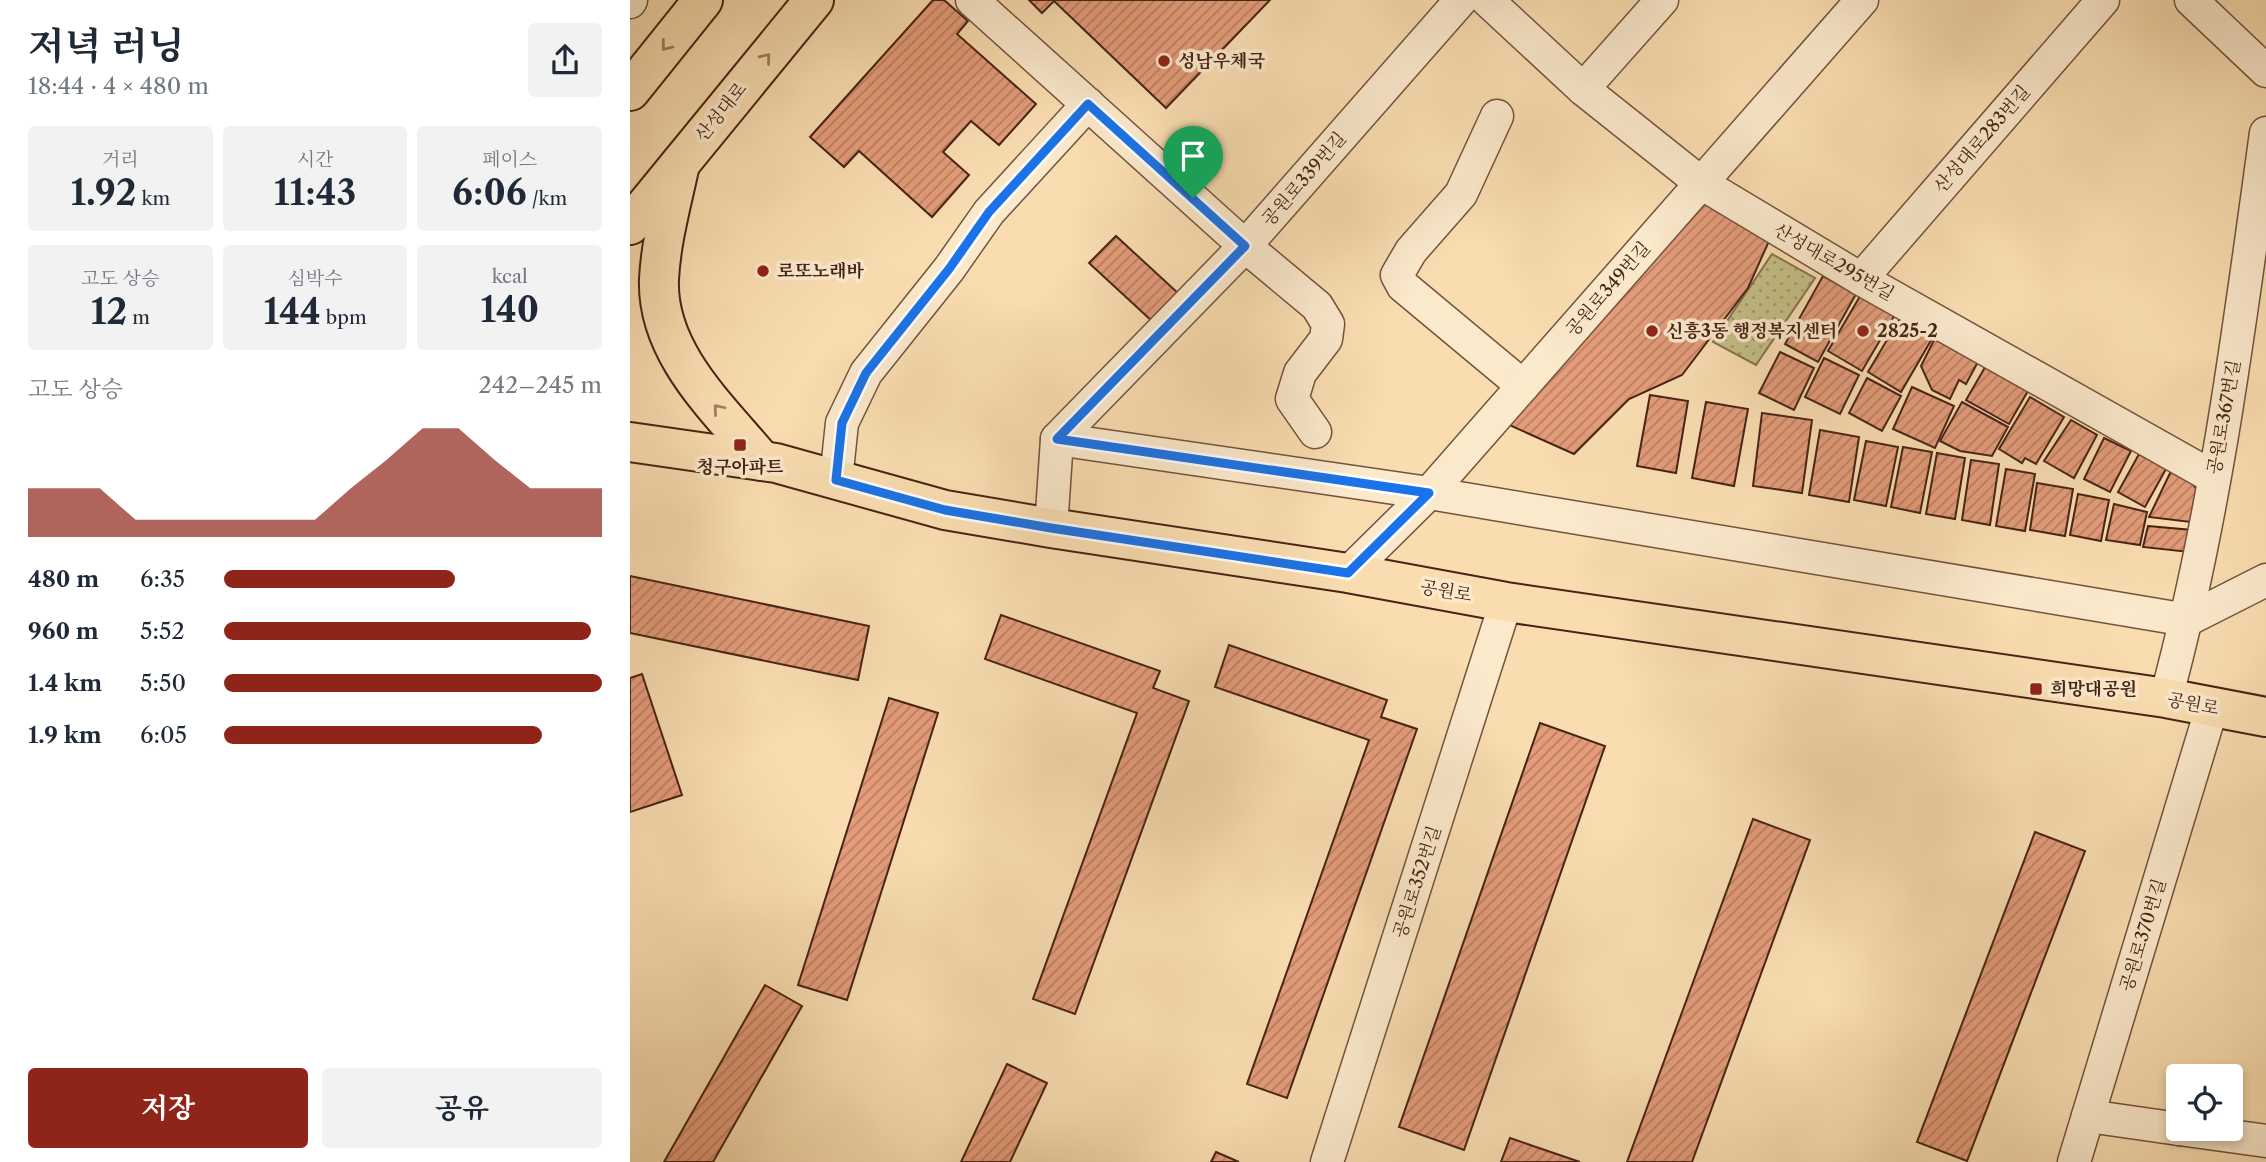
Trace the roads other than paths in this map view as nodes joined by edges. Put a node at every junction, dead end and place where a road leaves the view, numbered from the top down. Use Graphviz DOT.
graph roads {
  1 [pos="703,0"];
  2 [pos="814,0"];
  3 [pos="972,0"];
  4 [pos="1461,0"];
  5 [pos="1487,0"];
  6 [pos="1662,0"];
  7 [pos="1862,0"];
  8 [pos="2103,0"];
  9 [pos="2202,4"];
  10 [pos="2266,71"];
  11 [pos="1583,89"];
  12 [pos="630,91"];
  13 [pos="1088,104"];
  14 [pos="1497,116"];
  15 [pos="2266,133"];
  16 [pos="680,164"];
  17 [pos="1701,183"];
  18 [pos="630,225"];
  19 [pos="1245,246"];
  20 [pos="1861,279"];
  21 [pos="2252,337"];
  22 [pos="1523,386"];
  23 [pos="1315,432"];
  24 [pos="1057,439"];
  25 [pos="630,442"];
  26 [pos="678,449"];
  27 [pos="630,458"];
  28 [pos="762,461"];
  29 [pos="2213,477"];
  30 [pos="836,480"];
  31 [pos="1429,493"];
  32 [pos="1051,528"];
  33 [pos="1348,573"];
  34 [pos="2266,580"];
  35 [pos="1506,601"];
  36 [pos="2187,621"];
  37 [pos="2166,698"];
  38 [pos="2211,708"];
  39 [pos="2266,717"];
  40 [pos="2088,1116"];
  41 [pos="2166,1127"];
  42 [pos="2243,1137"];
  43 [pos="2266,1140"];
  44 [pos="1327,1162"];
  45 [pos="2074,1162"];
  1 -- 12 [label="main road, one-way"];
  16 -- 2 [label="main road, 산성대로, one-way"];
  3 -- 13 [label="street"];
  4 -- 19 [label="street, 공원로339번길"];
  5 -- 11 [label="street, 산성대로295번길"];
  6 -- 11 [label="street"];
  7 -- 17 [label="street, 공원로349번길"];
  8 -- 20 [label="street, 산성대로283번길"];
  9 -- 10 [label="street"];
  11 -- 17 [label="street, 산성대로295번길"];
  13 -- 19 [label="street"];
  13 -- 30 [label="street"];
  14 -- 22 [label="street"];
  15 -- 21 [label="street, 공원로367번길"];
  16 -- 18 [label="main road, 산성대로"];
  28 -- 16 [label="main road, one-way"];
  17 -- 20 [label="street, 산성대로295번길"];
  17 -- 22 [label="street, 공원로349번길"];
  19 -- 23 [label="street"];
  19 -- 24 [label="street, 공원로339번길"];
  20 -- 29 [label="street, 산성대로295번길"];
  21 -- 29 [label="street, 공원로367번길"];
  22 -- 31 [label="street, 공원로349번길"];
  24 -- 31 [label="street"];
  24 -- 32 [label="street"];
  25 -- 26 [label="main road, 공원로"];
  26 -- 27 [label="main road"];
  26 -- 28 [label="main road, 공원로"];
  28 -- 30 [label="main road, 공원로"];
  29 -- 36 [label="street, 공원로367번길"];
  30 -- 32 [label="main road, 공원로"];
  31 -- 33 [label="street, 공원로349번길"];
  31 -- 36 [label="street"];
  32 -- 33 [label="main road, 공원로"];
  33 -- 35 [label="main road, 공원로"];
  34 -- 36 [label="street"];
  35 -- 37 [label="main road, 공원로"];
  35 -- 44 [label="street, 공원로352번길"];
  36 -- 37 [label="street, 공원로367번길"];
  37 -- 38 [label="main road, 공원로"];
  38 -- 39 [label="main road, 공원로"];
  38 -- 40 [label="street, 공원로370번길"];
  40 -- 41 [label="street"];
  40 -- 45 [label="street, 공원로370번길"];
  42 -- 43 [label="street"];
}
